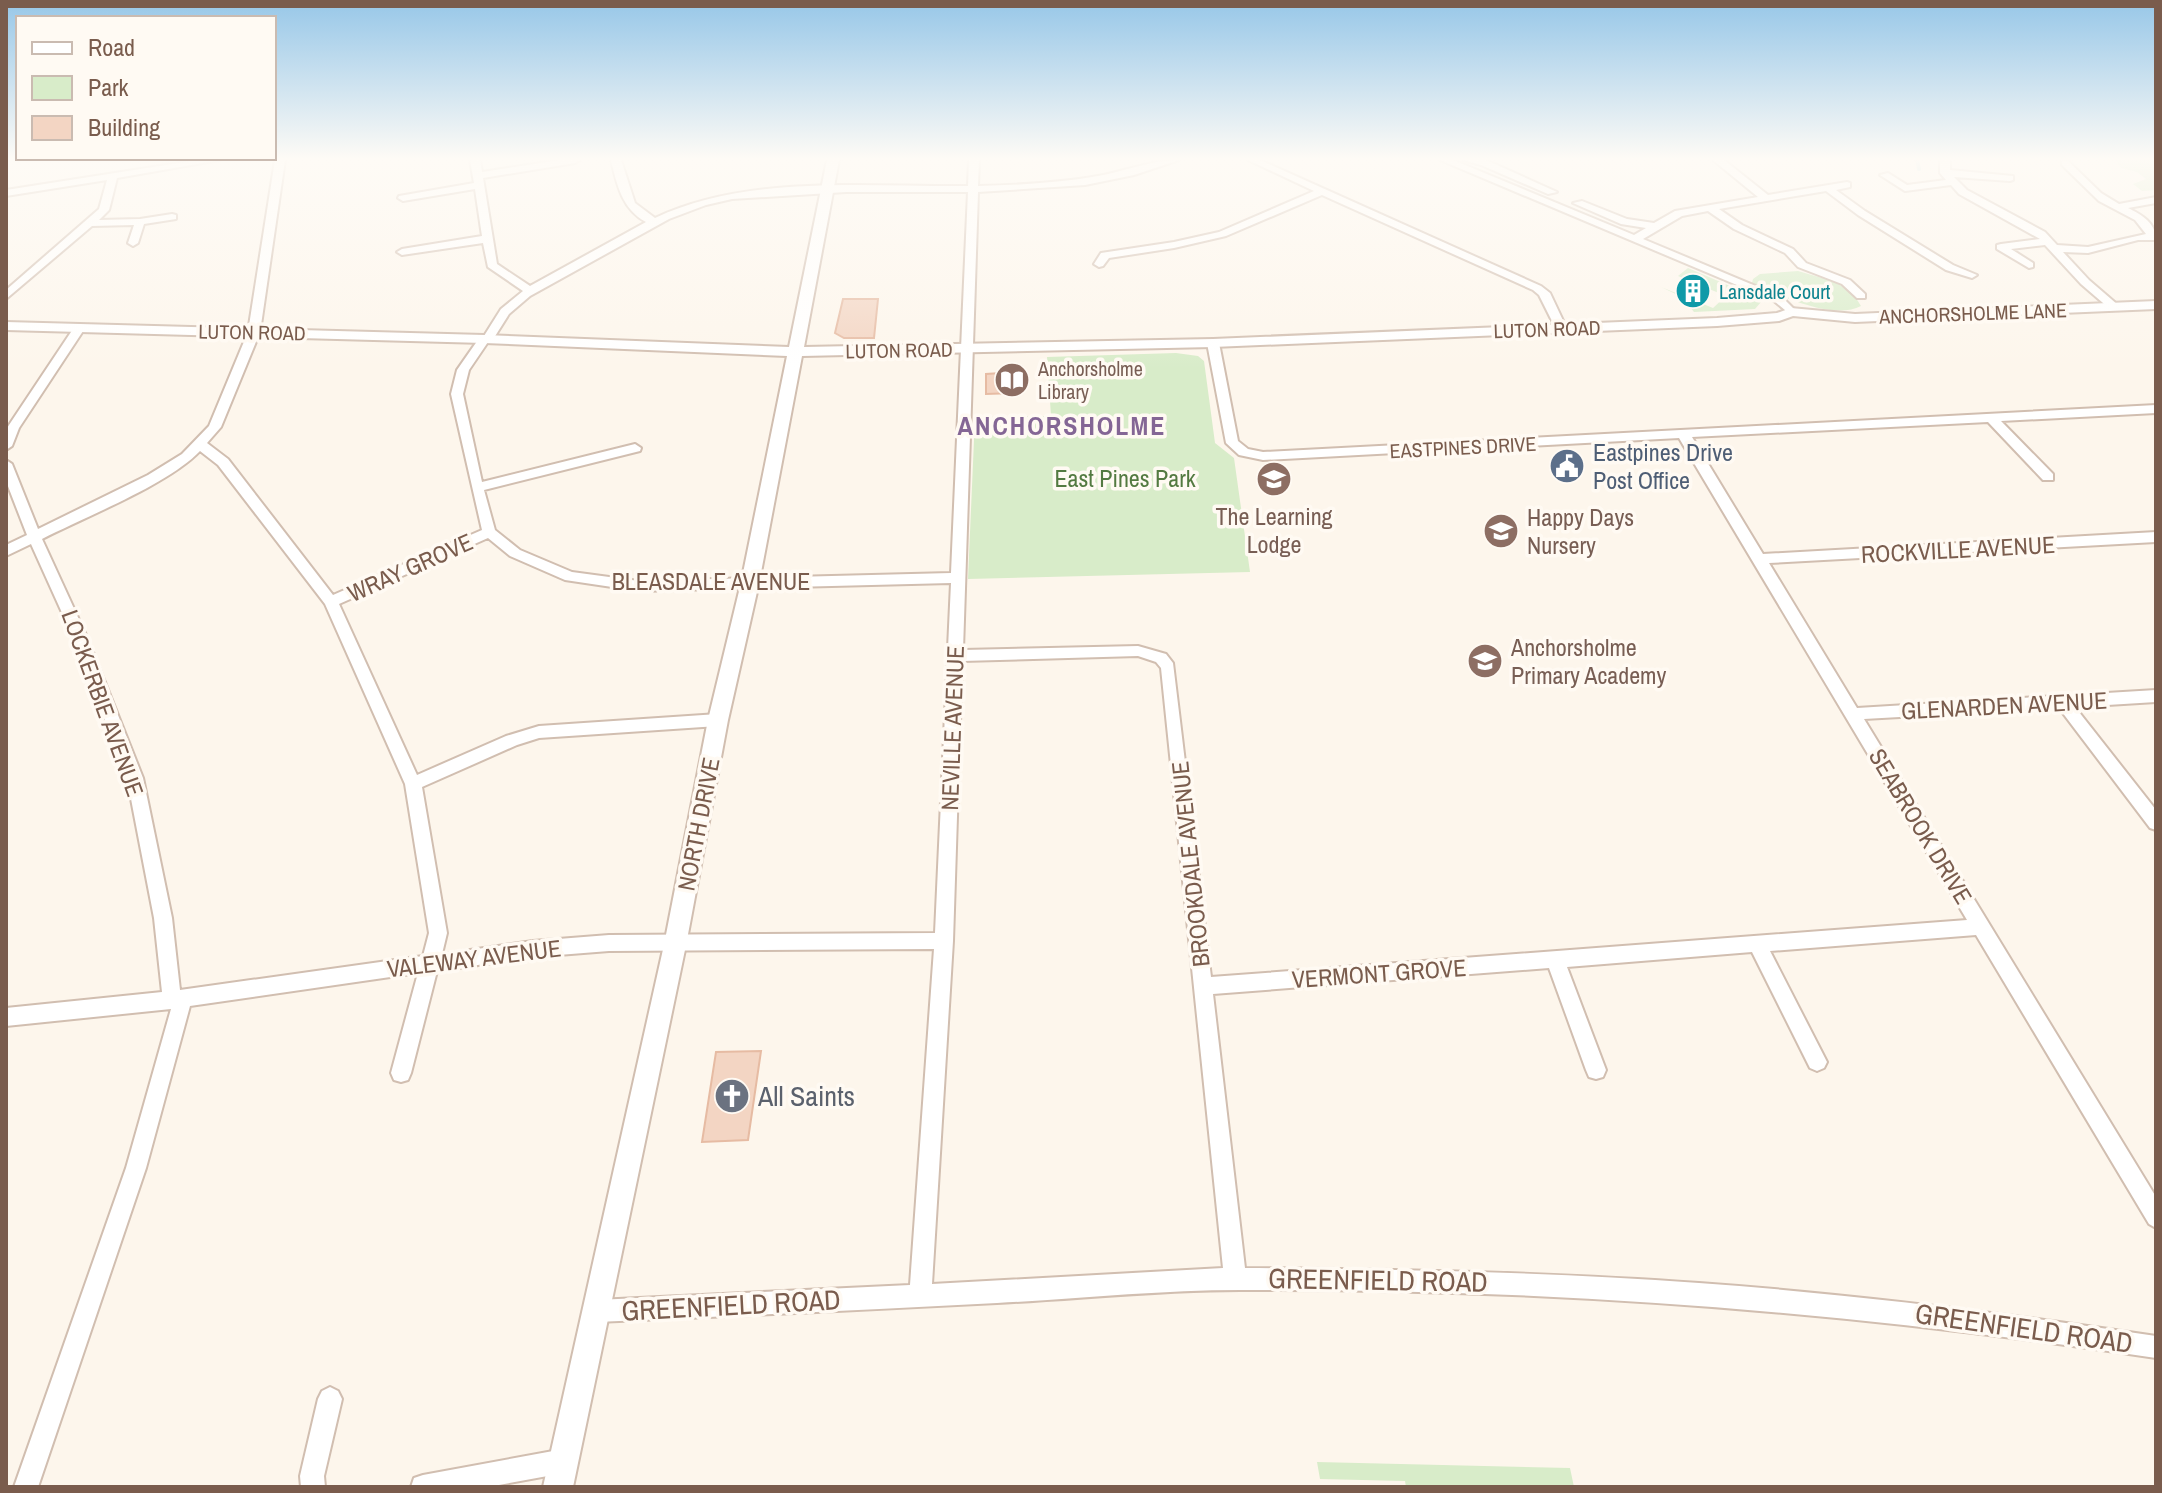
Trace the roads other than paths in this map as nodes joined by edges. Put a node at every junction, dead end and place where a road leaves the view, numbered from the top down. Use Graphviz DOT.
graph roads {
  1 [pos="82,230"];
  2 [pos="137,230"];
  3 [pos="269,230"];
  4 [pos="485,230"];
  5 [pos="640,230"];
  6 [pos="819,230"];
  7 [pos="972,230"];
  8 [pos="1232,230"];
  9 [pos="1400,230"];
  10 [pos="1613,230"];
  11 [pos="1648,230"];
  12 [pos="1744,230"];
  13 [pos="1888,230"];
  14 [pos="2034,230"];
  15 [pos="1222,234"];
  16 [pos="2154,236"];
  17 [pos="486,239"];
  18 [pos="1635,239"];
  19 [pos="1232,242"];
  20 [pos="133,243"];
  21 [pos="2052,245"];
  22 [pos="1091,250"];
  23 [pos="402,252"];
  24 [pos="1802,265"];
  25 [pos="2029,265"];
  26 [pos="1784,266"];
  27 [pos="1972,275"];
  28 [pos="529,290"];
  29 [pos="6,296"];
  30 [pos="1861,296"];
  31 [pos="2156,305"];
  32 [pos="2114,307"];
  33 [pos="1791,312"];
  34 [pos="6,326"];
  35 [pos="79,328"];
  36 [pos="1561,329"];
  37 [pos="254,332"];
  38 [pos="486,339"];
  39 [pos="1213,343"];
  40 [pos="968,349"];
  41 [pos="796,352"];
  42 [pos="2156,409"];
  43 [pos="1991,418"];
  44 [pos="1684,435"];
  45 [pos="201,445"];
  46 [pos="6,446"];
  47 [pos="635,448"];
  48 [pos="6,464"];
  49 [pos="2048,477"];
  50 [pos="477,488"];
  51 [pos="489,532"];
  52 [pos="2156,537"];
  53 [pos="35,539"];
  54 [pos="6,551"];
  55 [pos="1759,559"];
  56 [pos="958,578"];
  57 [pos="750,583"];
  58 [pos="331,602"];
  59 [pos="954,656"];
  60 [pos="2156,696"];
  61 [pos="2063,702"];
  62 [pos="1852,714"];
  63 [pos="718,720"];
  64 [pos="413,784"];
  65 [pos="2156,823"];
  66 [pos="1982,927"];
  67 [pos="944,941"];
  68 [pos="675,945"];
  69 [pos="1758,946"];
  70 [pos="1556,961"];
  71 [pos="431,962"];
  72 [pos="1203,986"];
  73 [pos="178,999"];
  74 [pos="6,1017"];
  75 [pos="1817,1062"];
  76 [pos="1596,1070"];
  77 [pos="401,1073"];
  78 [pos="2156,1217"];
  79 [pos="1235,1279"];
  80 [pos="920,1296"];
  81 [pos="597,1311"];
  82 [pos="2156,1347"];
  83 [pos="330,1399"];
  84 [pos="561,1474"];
  85 [pos="26,1487"];
  86 [pos="313,1487"];
  87 [pos="423,1487"];
  1 -- 29 [label="street"];
  2 -- 20 [label="street"];
  3 -- 37 [label="street"];
  4 -- 17 [label="street"];
  5 -- 28 [label="street"];
  6 -- 41 [label="street, NORTH DRIVE"];
  7 -- 40 [label="street, NEVILLE AVENUE"];
  8 -- 15 [label="street"];
  9 -- 36 [label="street"];
  10 -- 18 [label="street"];
  11 -- 18 [label="street"];
  12 -- 24 [label="street"];
  13 -- 27 [label="street"];
  14 -- 21 [label="street"];
  15 -- 19 [label="street"];
  15 -- 22 [label="street"];
  16 -- 21 [label="street"];
  17 -- 23 [label="street"];
  17 -- 28 [label="street"];
  18 -- 33 [label="street"];
  21 -- 25 [label="street"];
  21 -- 32 [label="street"];
  24 -- 26 [label="street"];
  24 -- 30 [label="street"];
  28 -- 38 [label="street"];
  31 -- 32 [label="street, ANCHORSHOLME LANE"];
  32 -- 33 [label="street, ANCHORSHOLME LANE"];
  33 -- 36 [label="street, LUTON ROAD"];
  34 -- 35 [label="street, LUTON ROAD"];
  35 -- 37 [label="street, LUTON ROAD"];
  35 -- 46 [label="street"];
  36 -- 39 [label="street, LUTON ROAD"];
  37 -- 38 [label="street, LUTON ROAD"];
  37 -- 45 [label="street"];
  38 -- 41 [label="street, LUTON ROAD"];
  38 -- 50 [label="street"];
  39 -- 40 [label="street, LUTON ROAD"];
  39 -- 44 [label="street, EASTPINES DRIVE"];
  40 -- 41 [label="street, LUTON ROAD"];
  40 -- 56 [label="street, NEVILLE AVENUE"];
  41 -- 57 [label="street, NORTH DRIVE"];
  42 -- 43 [label="street, EASTPINES DRIVE"];
  43 -- 44 [label="street, EASTPINES DRIVE"];
  43 -- 49 [label="street"];
  44 -- 55 [label="street, SEABROOK DRIVE"];
  45 -- 53 [label="street"];
  45 -- 58 [label="street"];
  47 -- 50 [label="street"];
  48 -- 53 [label="street, LOCKERBIE AVENUE"];
  50 -- 51 [label="street"];
  51 -- 57 [label="street, BLEASDALE AVENUE"];
  51 -- 58 [label="street, WRAY GROVE"];
  52 -- 55 [label="street, ROCKVILLE AVENUE"];
  53 -- 54 [label="street"];
  53 -- 73 [label="street, LOCKERBIE AVENUE"];
  55 -- 62 [label="street, SEABROOK DRIVE"];
  56 -- 57 [label="street, BLEASDALE AVENUE"];
  56 -- 59 [label="street, NEVILLE AVENUE"];
  57 -- 63 [label="street, NORTH DRIVE"];
  58 -- 64 [label="street"];
  59 -- 67 [label="street, NEVILLE AVENUE"];
  59 -- 72 [label="street, BROOKDALE AVENUE"];
  60 -- 61 [label="street, GLENARDEN AVENUE"];
  61 -- 62 [label="street, GLENARDEN AVENUE"];
  61 -- 65 [label="street"];
  62 -- 66 [label="street, SEABROOK DRIVE"];
  63 -- 64 [label="street"];
  63 -- 68 [label="street, NORTH DRIVE"];
  64 -- 71 [label="street"];
  66 -- 69 [label="street, VERMONT GROVE"];
  66 -- 78 [label="street, SEABROOK DRIVE"];
  67 -- 68 [label="street, VALEWAY AVENUE"];
  67 -- 80 [label="street, NEVILLE AVENUE"];
  68 -- 71 [label="street, VALEWAY AVENUE"];
  68 -- 81 [label="street, NORTH DRIVE"];
  69 -- 70 [label="street, VERMONT GROVE"];
  69 -- 75 [label="street"];
  70 -- 72 [label="street, VERMONT GROVE"];
  70 -- 76 [label="street"];
  71 -- 73 [label="street, VALEWAY AVENUE"];
  71 -- 77 [label="street"];
  72 -- 79 [label="street, BROOKDALE AVENUE"];
  73 -- 74 [label="street, VALEWAY AVENUE"];
  73 -- 85 [label="street, LOCKERBIE AVENUE"];
  79 -- 80 [label="street, GREENFIELD ROAD"];
  79 -- 82 [label="street, GREENFIELD ROAD"];
  80 -- 81 [label="street, GREENFIELD ROAD"];
  81 -- 84 [label="street, NORTH DRIVE"];
  83 -- 86 [label="street"];
  84 -- 87 [label="street"];
}
